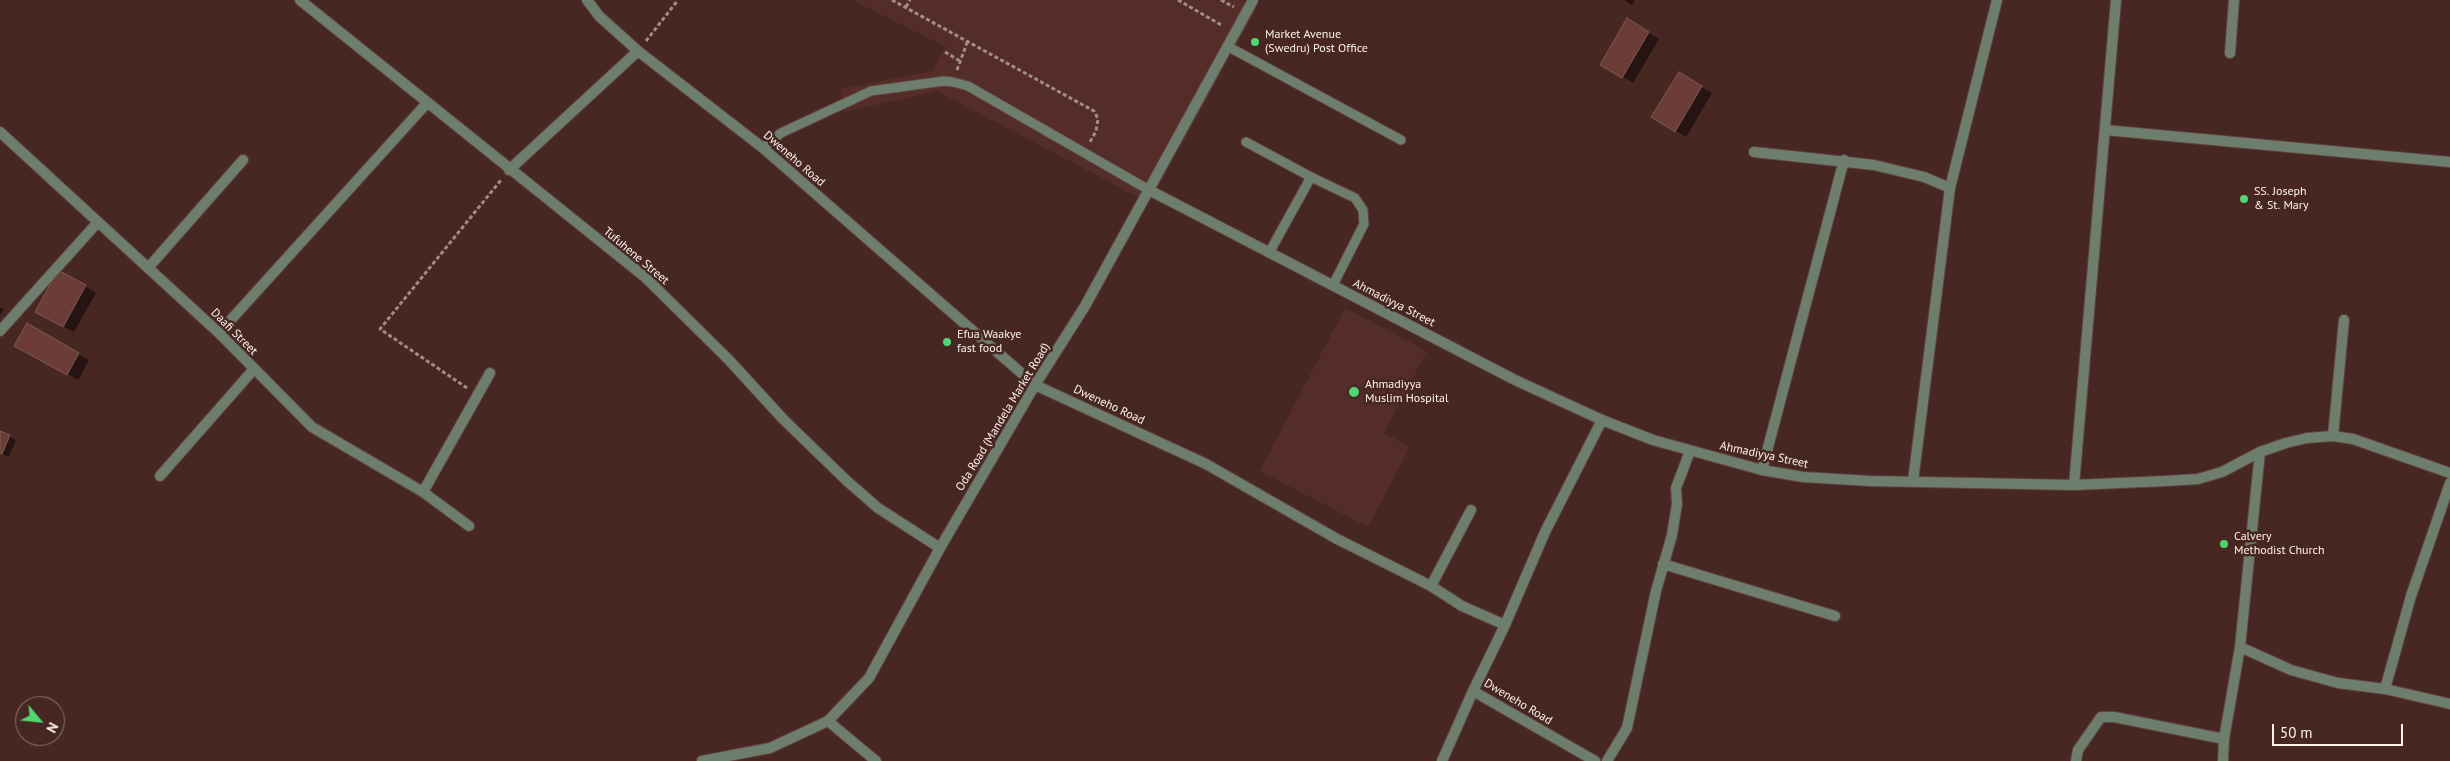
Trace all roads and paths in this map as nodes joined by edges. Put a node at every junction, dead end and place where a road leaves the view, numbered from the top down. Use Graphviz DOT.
graph roads {
  1 [pos="300,0"];
  2 [pos="587,0"];
  3 [pos="678,0"];
  4 [pos="892,0"];
  5 [pos="910,0"];
  6 [pos="1178,0"];
  7 [pos="1254,0"];
  8 [pos="1997,0"];
  9 [pos="2116,0"];
  10 [pos="2234,0"];
  11 [pos="906,7"];
  12 [pos="1234,33"];
  13 [pos="968,40"];
  14 [pos="1227,46"];
  15 [pos="638,51"];
  16 [pos="944,52"];
  17 [pos="2230,53"];
  18 [pos="960,61"];
  19 [pos="954,82"];
  20 [pos="427,103"];
  21 [pos="2105,130"];
  22 [pos="0,132"];
  23 [pos="1401,140"];
  24 [pos="1246,142"];
  25 [pos="763,148"];
  26 [pos="1754,152"];
  27 [pos="1084,153"];
  28 [pos="243,160"];
  29 [pos="1844,160"];
  30 [pos="2450,162"];
  31 [pos="509,170"];
  32 [pos="1310,177"];
  33 [pos="1950,188"];
  34 [pos="1149,190"];
  35 [pos="98,222"];
  36 [pos="1269,252"];
  37 [pos="148,268"];
  38 [pos="1333,286"];
  39 [pos="2344,320"];
  40 [pos="0,331"];
  41 [pos="219,333"];
  42 [pos="254,369"];
  43 [pos="490,373"];
  44 [pos="1035,385"];
  45 [pos="478,395"];
  46 [pos="1602,420"];
  47 [pos="2333,436"];
  48 [pos="1690,451"];
  49 [pos="2260,452"];
  50 [pos="1762,470"];
  51 [pos="2450,473"];
  52 [pos="160,476"];
  53 [pos="1913,481"];
  54 [pos="2450,483"];
  55 [pos="2074,485"];
  56 [pos="423,492"];
  57 [pos="1470,510"];
  58 [pos="469,526"];
  59 [pos="940,548"];
  60 [pos="1663,564"];
  61 [pos="1431,586"];
  62 [pos="1835,616"];
  63 [pos="1505,625"];
  64 [pos="2240,647"];
  65 [pos="2385,689"];
  66 [pos="1473,691"];
  67 [pos="2450,704"];
  68 [pos="828,721"];
  69 [pos="2224,739"];
  70 [pos="703,761"];
  71 [pos="876,761"];
  72 [pos="1442,761"];
  73 [pos="1595,761"];
  74 [pos="1607,761"];
  75 [pos="2076,761"];
  76 [pos="2223,761"];
  1 -- 20 [label="street, Tufuhene Street"];
  2 -- 15 [label="street, Dweneho Road"];
  3 -- 15 [label="path"];
  4 -- 11 [label="path"];
  5 -- 11 [label="path"];
  6 -- 12 [label="path"];
  7 -- 12 [label="street, Oda Road (Mandela Market Road)"];
  8 -- 33 [label="street"];
  9 -- 21 [label="street"];
  10 -- 17 [label="street"];
  11 -- 13 [label="path"];
  12 -- 14 [label="street, Oda Road (Mandela Market Road)"];
  13 -- 18 [label="path"];
  13 -- 27 [label="path"];
  14 -- 23 [label="lane"];
  14 -- 34 [label="street, Oda Road (Mandela Market Road)"];
  15 -- 25 [label="street, Dweneho Road"];
  15 -- 31 [label="street"];
  16 -- 18 [label="path"];
  18 -- 19 [label="path"];
  19 -- 25 [label="lane"];
  19 -- 27 [label="lane"];
  20 -- 31 [label="street, Tufuhene Street"];
  20 -- 41 [label="street"];
  21 -- 30 [label="street"];
  21 -- 55 [label="street"];
  22 -- 35 [label="street, Daafi Street"];
  24 -- 32 [label="lane"];
  25 -- 44 [label="street, Dweneho Road"];
  26 -- 29 [label="street"];
  27 -- 34 [label="lane"];
  28 -- 37 [label="street"];
  29 -- 33 [label="street"];
  29 -- 50 [label="street"];
  31 -- 45 [label="path"];
  31 -- 59 [label="street, Tufuhene Street"];
  32 -- 36 [label="lane"];
  32 -- 38 [label="lane"];
  33 -- 53 [label="street"];
  34 -- 36 [label="street, Ahmadiyya Street"];
  34 -- 44 [label="street, Oda Road (Mandela Market Road)"];
  35 -- 37 [label="street, Daafi Street"];
  35 -- 40 [label="street"];
  36 -- 38 [label="street, Ahmadiyya Street"];
  37 -- 41 [label="street, Daafi Street"];
  38 -- 46 [label="street, Ahmadiyya Street"];
  39 -- 47 [label="street"];
  41 -- 42 [label="street, Daafi Street"];
  42 -- 52 [label="street"];
  42 -- 56 [label="street, Daafi Street"];
  43 -- 45 [label="street"];
  44 -- 59 [label="street, Oda Road (Mandela Market Road)"];
  44 -- 61 [label="street, Dweneho Road"];
  45 -- 56 [label="street"];
  46 -- 48 [label="street, Ahmadiyya Street"];
  46 -- 63 [label="street"];
  47 -- 49 [label="street, Ahmadiyya Street"];
  47 -- 51 [label="street, Ahmadiyya Street"];
  48 -- 50 [label="street, Ahmadiyya Street"];
  48 -- 60 [label="street"];
  49 -- 55 [label="street, Ahmadiyya Street"];
  49 -- 64 [label="street"];
  50 -- 53 [label="street, Ahmadiyya Street"];
  53 -- 55 [label="street, Ahmadiyya Street"];
  54 -- 65 [label="street"];
  56 -- 58 [label="street, Daafi Street"];
  57 -- 61 [label="street"];
  59 -- 68 [label="street, Oda Road (Mandela Market Road)"];
  60 -- 62 [label="street"];
  60 -- 74 [label="street"];
  61 -- 63 [label="street, Dweneho Road"];
  63 -- 66 [label="street, Dweneho Road"];
  64 -- 65 [label="street"];
  64 -- 69 [label="street"];
  65 -- 67 [label="street"];
  66 -- 72 [label="street"];
  66 -- 73 [label="street, Dweneho Road"];
  68 -- 70 [label="street, Oda Road (Mandela Market Road)"];
  68 -- 71 [label="street"];
  69 -- 75 [label="street"];
  69 -- 76 [label="street"];
}
